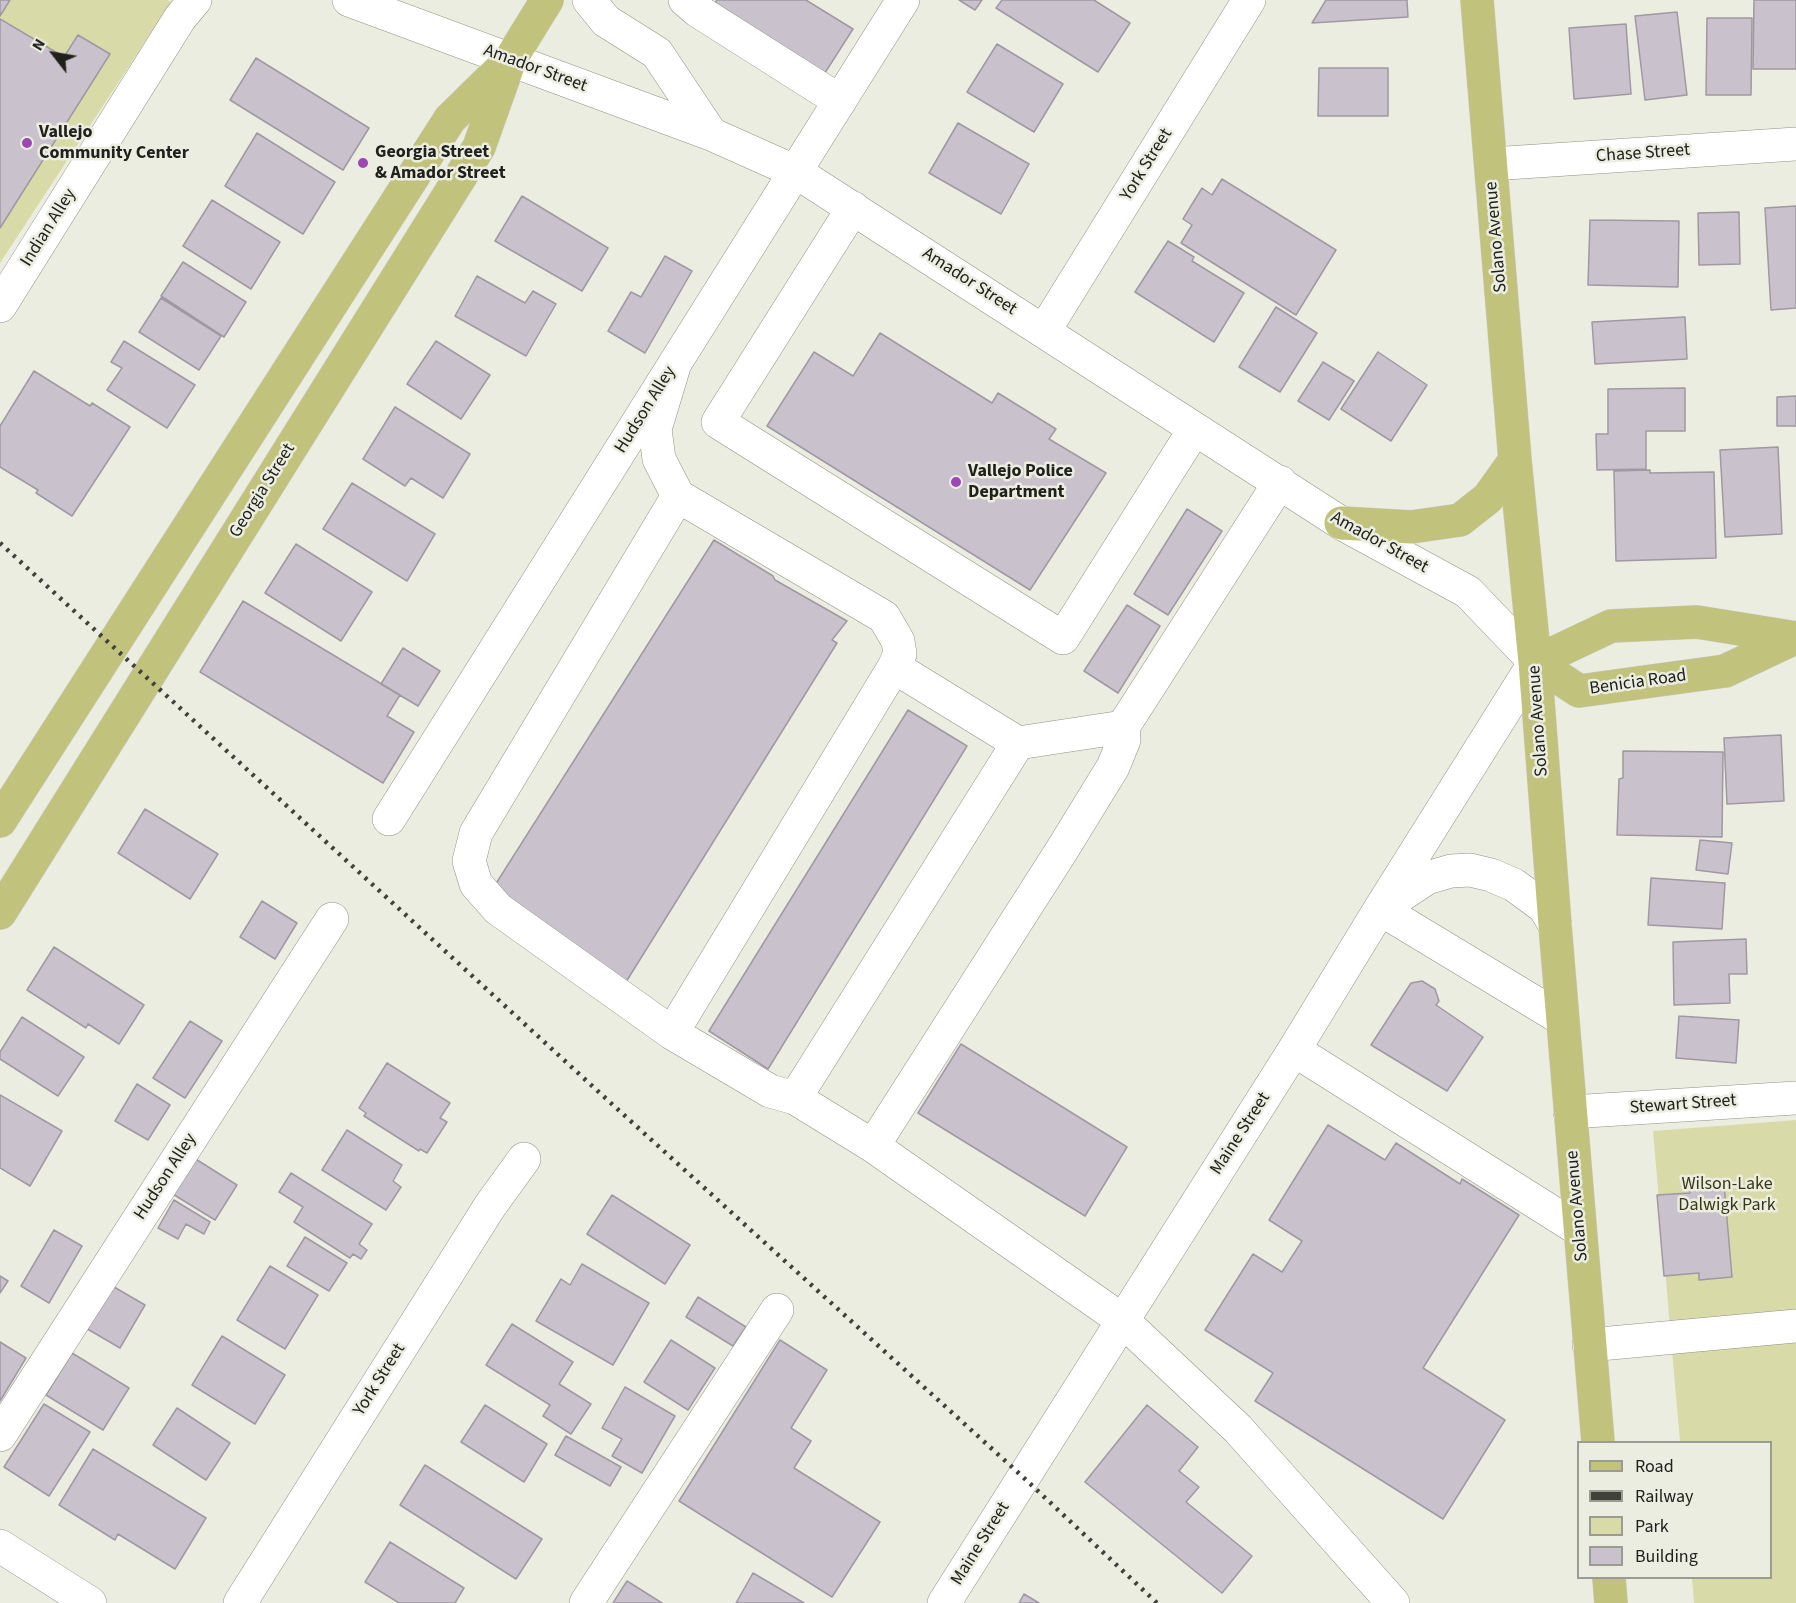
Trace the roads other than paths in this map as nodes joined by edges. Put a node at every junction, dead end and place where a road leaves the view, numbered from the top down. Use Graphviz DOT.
graph roads {
  1 [pos="195,0"];
  2 [pos="349,0"];
  3 [pos="547,0"];
  4 [pos="589,0"];
  5 [pos="685,0"];
  6 [pos="903,0"];
  7 [pos="1249,0"];
  8 [pos="1477,0"];
  9 [pos="510,60"];
  10 [pos="840,100"];
  11 [pos="711,134"];
  12 [pos="1796,144"];
  13 [pos="1491,164"];
  14 [pos="796,171"];
  15 [pos="853,208"];
  16 [pos="0,306"];
  17 [pos="1044,331"];
  18 [pos="675,363"];
  19 [pos="1194,430"];
  20 [pos="1515,460"];
  21 [pos="1280,482"];
  22 [pos="678,496"];
  23 [pos="1341,523"];
  24 [pos="1796,638"];
  25 [pos="1535,662"];
  26 [pos="894,667"];
  27 [pos="1123,727"];
  28 [pos="1017,743"];
  29 [pos="389,819"];
  30 [pos="0,821"];
  31 [pos="1380,909"];
  32 [pos="0,914"];
  33 [pos="332,919"];
  34 [pos="1555,925"];
  35 [pos="1562,1019"];
  36 [pos="672,1033"];
  37 [pos="1294,1050"];
  38 [pos="795,1098"];
  39 [pos="1796,1098"];
  40 [pos="1570,1112"];
  41 [pos="873,1146"];
  42 [pos="524,1158"];
  43 [pos="1580,1230"];
  44 [pos="777,1310"];
  45 [pos="1122,1320"];
  46 [pos="1796,1326"];
  47 [pos="1589,1345"];
  48 [pos="0,1435"];
  49 [pos="1598,1441"];
  50 [pos="0,1546"];
  51 [pos="1609,1579"];
  52 [pos="90,1603"];
  53 [pos="240,1603"];
  54 [pos="586,1603"];
  55 [pos="944,1603"];
  56 [pos="1393,1603"];
  57 [pos="1611,1603"];
  1 -- 16 [label="street, Indian Alley"];
  2 -- 9 [label="street, Amador Street"];
  3 -- 9 [label="main road, Georgia Street"];
  4 -- 11 [label="street"];
  5 -- 10 [label="street"];
  6 -- 10 [label="street, Hudson Alley"];
  7 -- 17 [label="street, York Street"];
  8 -- 13 [label="main road, Solano Avenue"];
  9 -- 11 [label="street, Amador Street"];
  9 -- 30 [label="main road, Georgia Street"];
  9 -- 32 [label="main road, Georgia Street"];
  10 -- 14 [label="street, Hudson Alley"];
  11 -- 14 [label="street, Amador Street"];
  12 -- 13 [label="street, Chase Street"];
  13 -- 20 [label="main road, Solano Avenue"];
  14 -- 15 [label="street, Amador Street"];
  14 -- 18 [label="street, Hudson Alley"];
  15 -- 17 [label="street, Amador Street"];
  15 -- 19 [label="street"];
  17 -- 19 [label="street, Amador Street"];
  18 -- 22 [label="street"];
  18 -- 29 [label="street, Hudson Alley"];
  19 -- 21 [label="street, Amador Street"];
  20 -- 23 [label="main road"];
  20 -- 25 [label="main road, Solano Avenue"];
  21 -- 23 [label="street, Amador Street"];
  21 -- 27 [label="street"];
  22 -- 26 [label="street"];
  22 -- 36 [label="street"];
  23 -- 25 [label="street, Amador Street"];
  24 -- 25 [label="main road, Benicia Road"];
  24 -- 25 [label="main road, Benicia Road"];
  25 -- 31 [label="street, Maine Street"];
  25 -- 34 [label="main road, Solano Avenue"];
  26 -- 28 [label="street"];
  26 -- 36 [label="street"];
  27 -- 28 [label="street"];
  27 -- 41 [label="street"];
  28 -- 38 [label="street"];
  31 -- 34 [label="street"];
  31 -- 35 [label="street"];
  31 -- 37 [label="street, Maine Street"];
  33 -- 48 [label="street, Hudson Alley"];
  34 -- 35 [label="main road, Solano Avenue"];
  35 -- 40 [label="main road, Solano Avenue"];
  36 -- 38 [label="street"];
  37 -- 43 [label="street"];
  37 -- 45 [label="street, Maine Street"];
  38 -- 41 [label="street"];
  39 -- 40 [label="street, Stewart Street"];
  40 -- 43 [label="main road, Solano Avenue"];
  41 -- 45 [label="street"];
  42 -- 53 [label="street, York Street"];
  43 -- 47 [label="main road, Solano Avenue"];
  44 -- 54 [label="street"];
  45 -- 55 [label="street, Maine Street"];
  45 -- 56 [label="street"];
  46 -- 47 [label="street"];
  47 -- 49 [label="main road, Solano Avenue"];
  50 -- 52 [label="street"];
  51 -- 57 [label="main road"];
}
